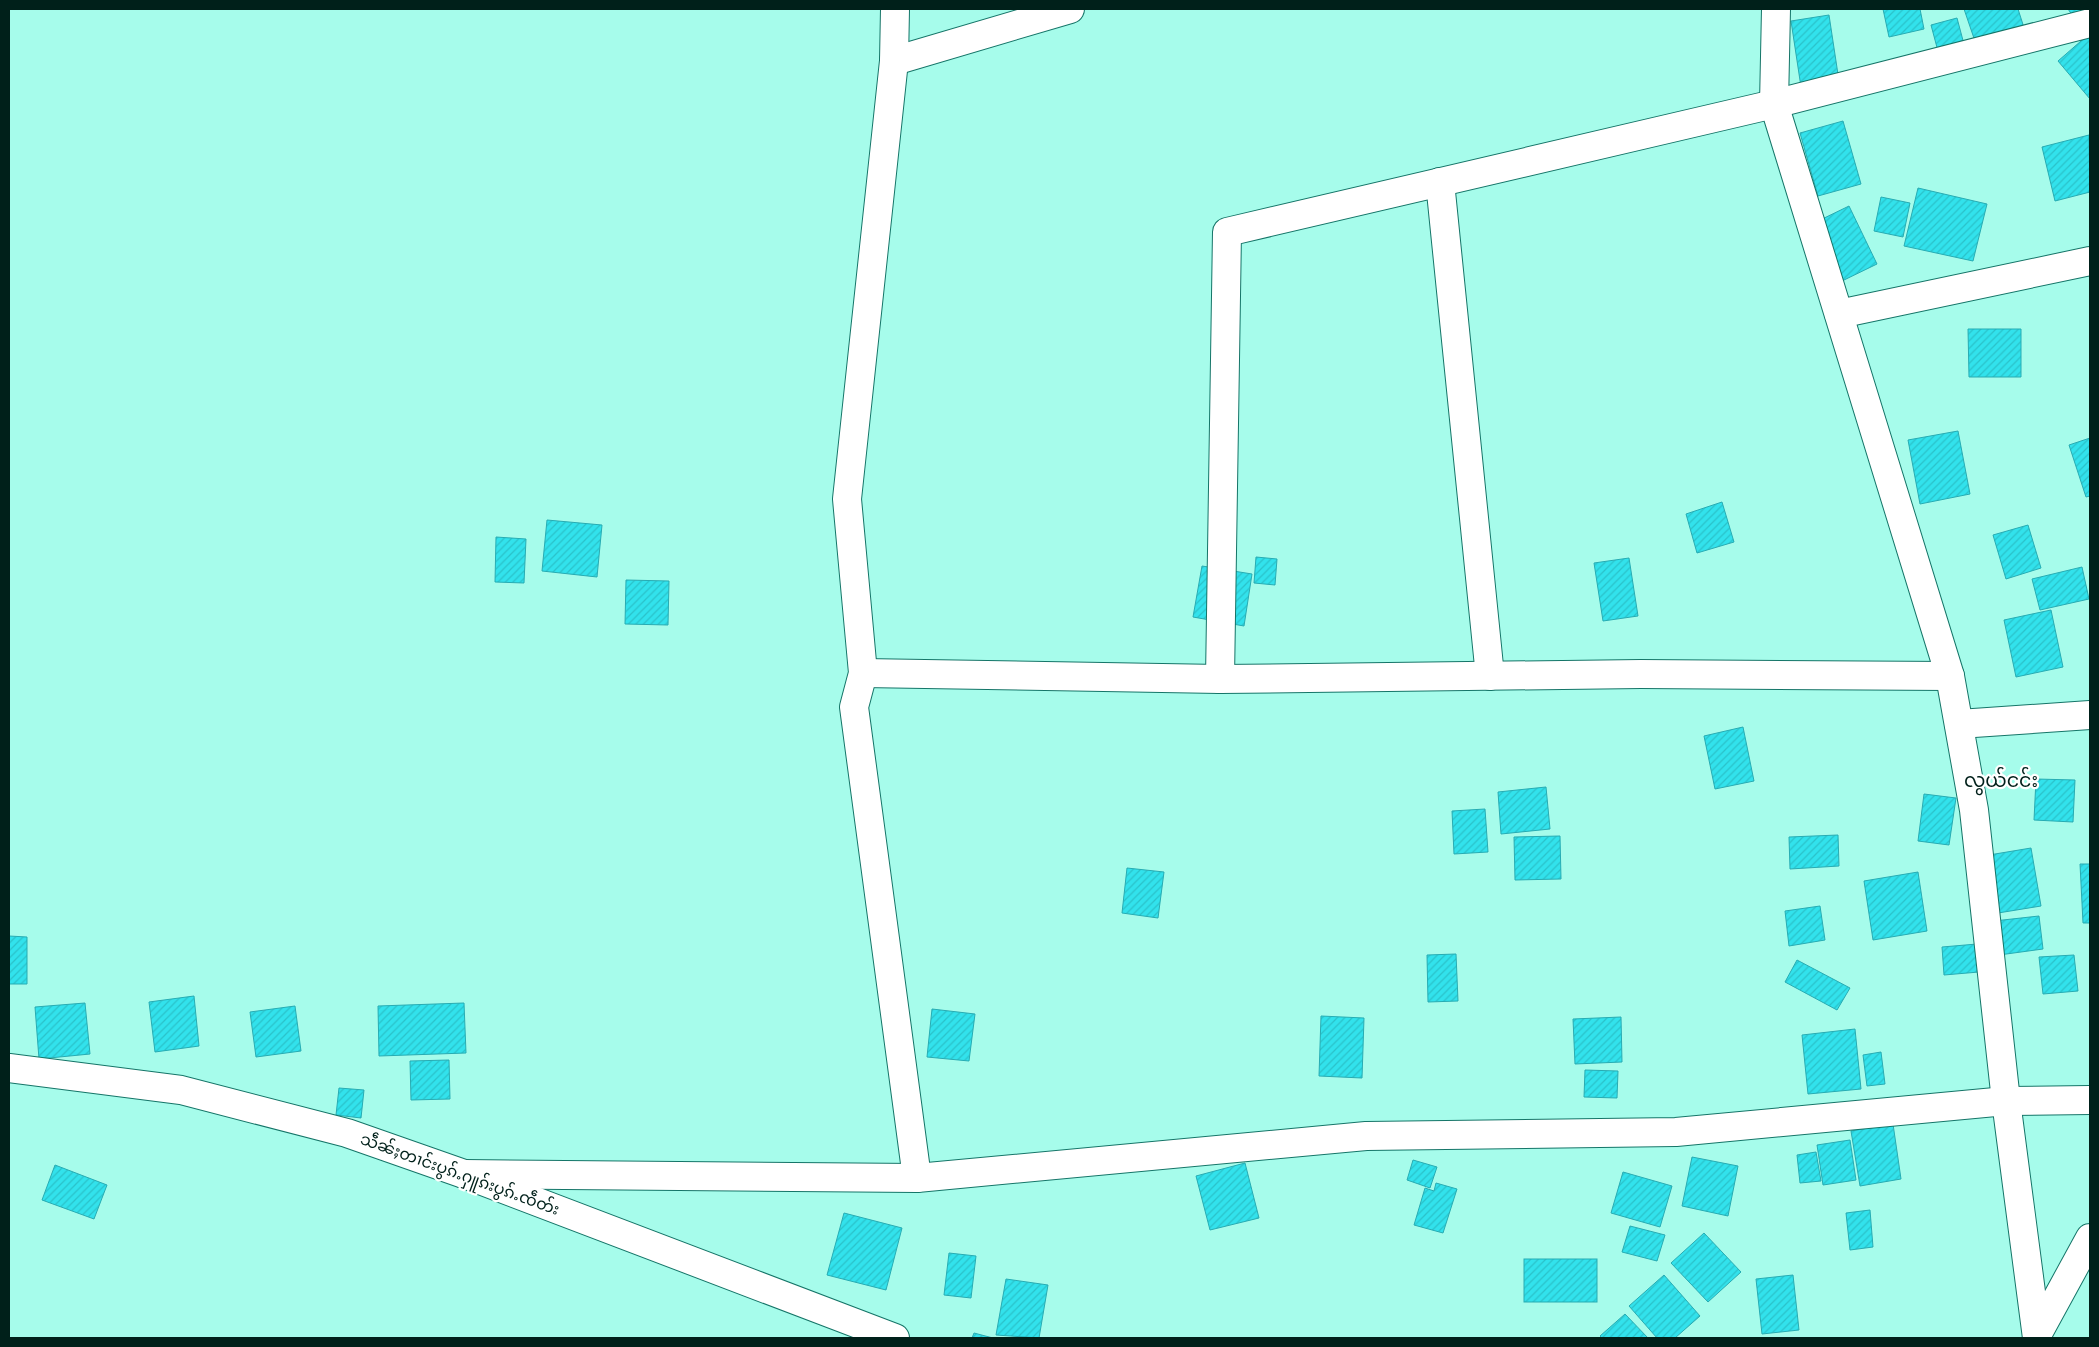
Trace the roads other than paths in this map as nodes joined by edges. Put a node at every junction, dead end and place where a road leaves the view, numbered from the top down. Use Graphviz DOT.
graph roads {
  1 [pos="895,9"];
  2 [pos="1070,9"];
  3 [pos="1776,9"];
  4 [pos="2090,22"];
  5 [pos="894,61"];
  6 [pos="1774,104"];
  7 [pos="1440,182"];
  8 [pos="2090,261"];
  9 [pos="1839,314"];
  10 [pos="862,673"];
  11 [pos="1490,676"];
  12 [pos="1950,676"];
  13 [pos="1220,679"];
  14 [pos="2090,715"];
  15 [pos="1959,724"];
  16 [pos="9,1068"];
  17 [pos="2090,1100"];
  18 [pos="2006,1101"];
  19 [pos="464,1174"];
  20 [pos="917,1178"];
  21 [pos="2090,1238"];
  22 [pos="883,1336"];
  23 [pos="2037,1337"];
  1 -- 5 [label="street"];
  2 -- 5 [label="street"];
  3 -- 6 [label="street"];
  4 -- 6 [label="street"];
  5 -- 10 [label="street"];
  6 -- 7 [label="street"];
  6 -- 9 [label="street"];
  7 -- 11 [label="street"];
  7 -- 13 [label="street"];
  8 -- 9 [label="street"];
  9 -- 12 [label="street"];
  10 -- 13 [label="street"];
  10 -- 20 [label="street"];
  11 -- 12 [label="street"];
  11 -- 13 [label="street"];
  12 -- 15 [label="street"];
  14 -- 15 [label="street"];
  15 -- 18 [label="street"];
  16 -- 19 [label="street, သဵၼ်ႈတၢင်းပွၵ်ႉႁူၵ်းပွၵ်ႉၸဵတ်း"];
  17 -- 18 [label="street"];
  18 -- 20 [label="street"];
  18 -- 23 [label="street"];
  19 -- 20 [label="street"];
  19 -- 22 [label="street, သဵၼ်ႈတၢင်းပွၵ်ႉႁူၵ်းပွၵ်ႉၸဵတ်း"];
  21 -- 23 [label="street"];
}
